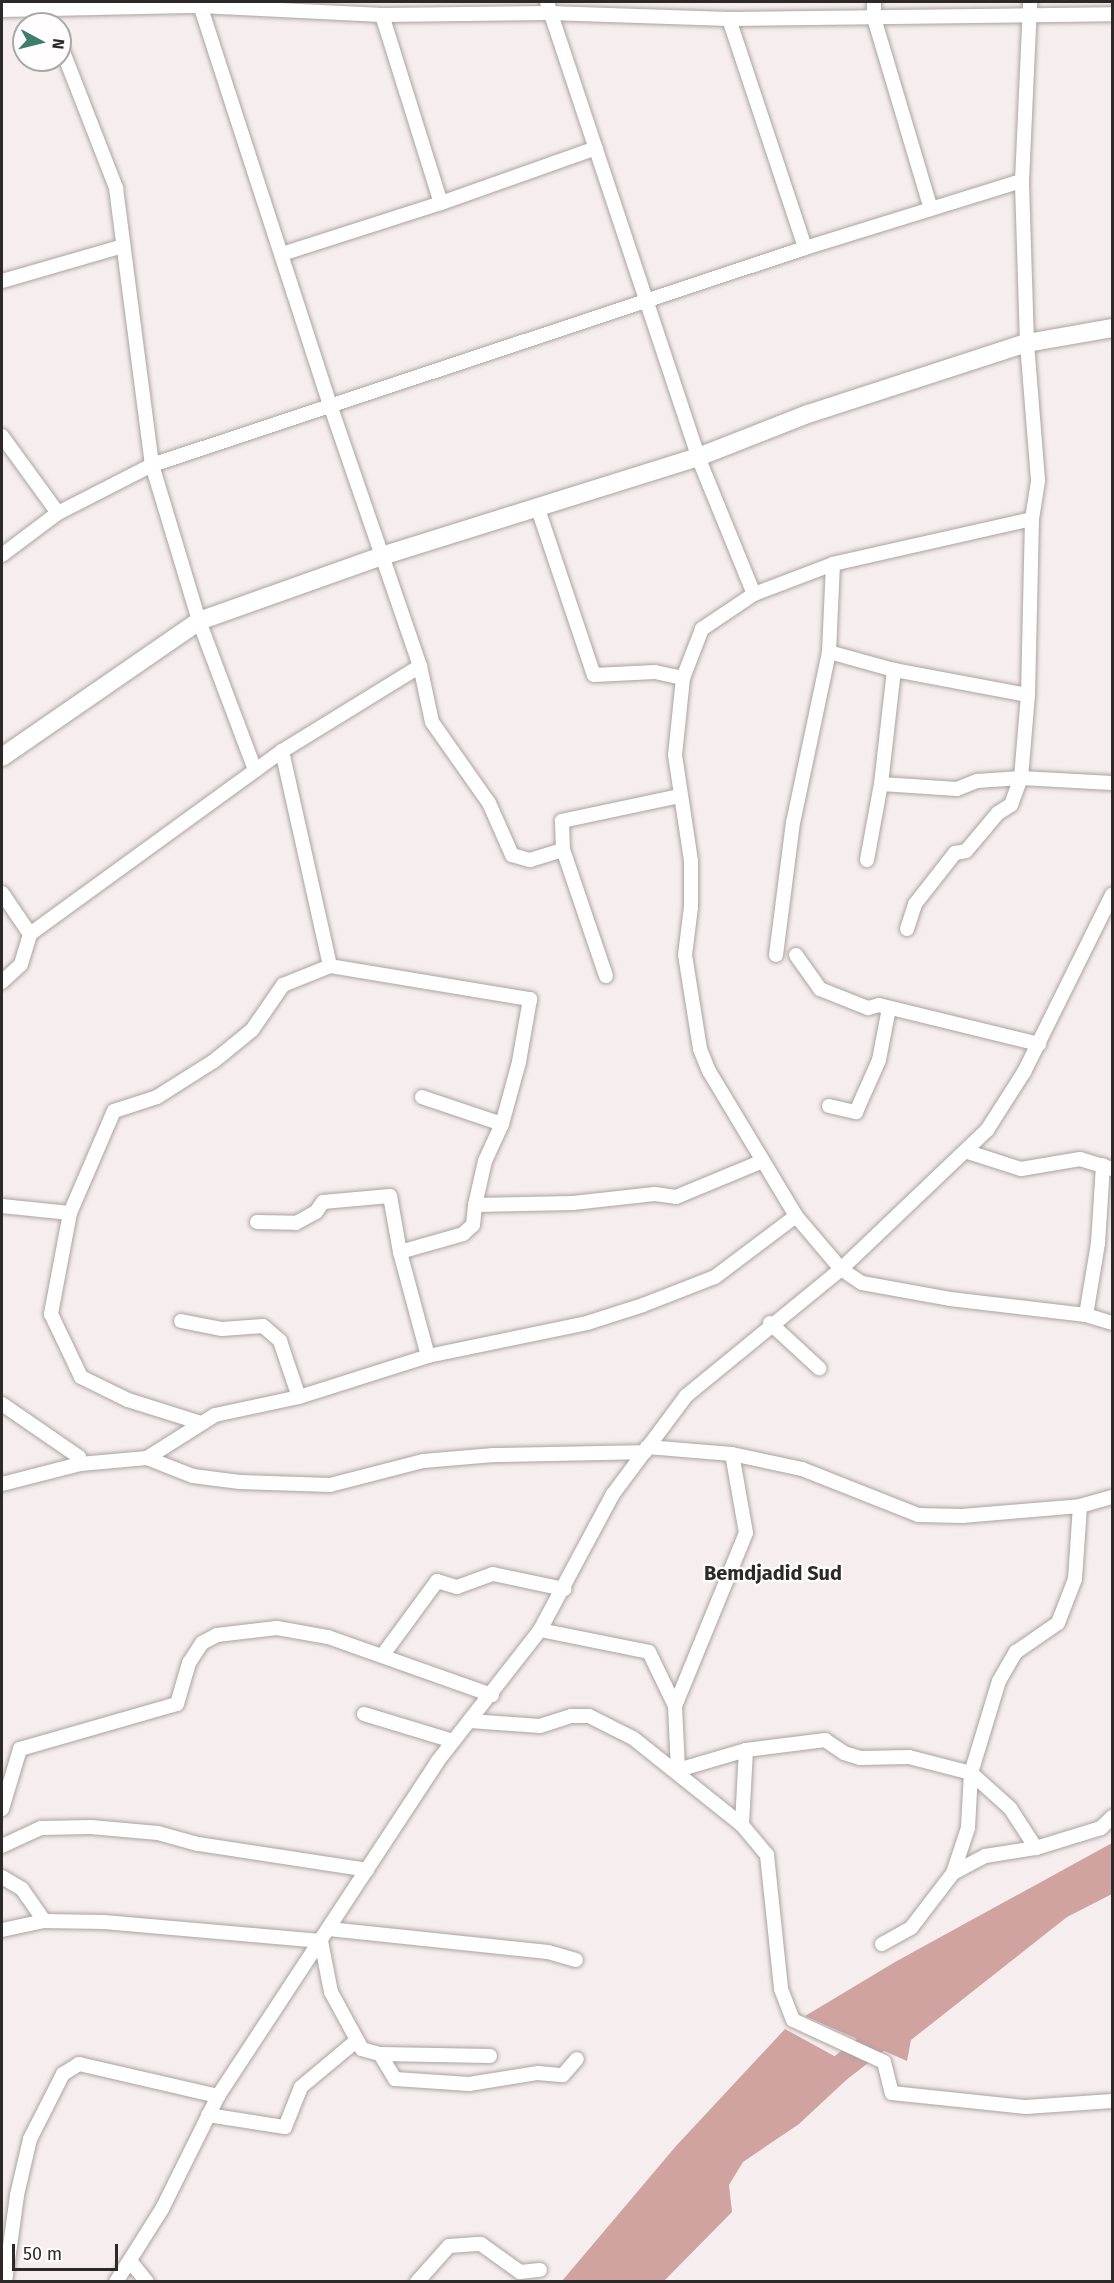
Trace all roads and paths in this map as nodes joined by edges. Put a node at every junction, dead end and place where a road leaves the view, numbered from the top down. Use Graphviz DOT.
graph roads {
  1 [pos="874,2"];
  2 [pos="117,4"];
  3 [pos="202,4"];
  4 [pos="548,7"];
  5 [pos="1030,7"];
  6 [pos="72,13"];
  7 [pos="1113,14"];
  8 [pos="382,15"];
  9 [pos="874,18"];
  10 [pos="729,19"];
  11 [pos="71,72"];
  12 [pos="596,148"];
  13 [pos="1022,181"];
  14 [pos="441,203"];
  15 [pos="931,210"];
  16 [pos="123,246"];
  17 [pos="805,248"];
  18 [pos="282,254"];
  19 [pos="2,281"];
  20 [pos="647,300"];
  21 [pos="1113,328"];
  22 [pos="1027,342"];
  23 [pos="330,405"];
  24 [pos="2,436"];
  25 [pos="698,457"];
  26 [pos="152,465"];
  27 [pos="537,506"];
  28 [pos="58,513"];
  29 [pos="1032,519"];
  30 [pos="2,555"];
  31 [pos="382,556"];
  32 [pos="833,564"];
  33 [pos="754,594"];
  34 [pos="199,621"];
  35 [pos="829,652"];
  36 [pos="420,666"];
  37 [pos="894,670"];
  38 [pos="683,678"];
  39 [pos="1028,695"];
  40 [pos="282,751"];
  41 [pos="2,757"];
  42 [pos="255,770"];
  43 [pos="1021,778"];
  44 [pos="1113,783"];
  45 [pos="881,784"];
  46 [pos="680,796"];
  47 [pos="563,850"];
  48 [pos="867,860"];
  49 [pos="2,893"];
  50 [pos="1113,895"];
  51 [pos="907,928"];
  52 [pos="30,934"];
  53 [pos="796,955"];
  54 [pos="776,956"];
  55 [pos="330,966"];
  56 [pos="606,976"];
  57 [pos="2,982"];
  58 [pos="889,1008"];
  59 [pos="1039,1044"];
  60 [pos="422,1097"];
  61 [pos="829,1106"];
  62 [pos="502,1125"];
  63 [pos="968,1152"];
  64 [pos="763,1161"];
  65 [pos="1108,1167"];
  66 [pos="475,1205"];
  67 [pos="2,1206"];
  68 [pos="70,1213"];
  69 [pos="796,1216"];
  70 [pos="257,1222"];
  71 [pos="400,1252"];
  72 [pos="841,1269"];
  73 [pos="1086,1315"];
  74 [pos="181,1321"];
  75 [pos="770,1323"];
  76 [pos="1113,1323"];
  77 [pos="428,1356"];
  78 [pos="819,1368"];
  79 [pos="298,1397"];
  80 [pos="2,1404"];
  81 [pos="201,1423"];
  82 [pos="646,1450"];
  83 [pos="732,1454"];
  84 [pos="147,1458"];
  85 [pos="80,1464"];
  86 [pos="2,1485"];
  87 [pos="1113,1497"];
  88 [pos="1080,1506"];
  89 [pos="564,1589"];
  90 [pos="540,1630"];
  91 [pos="382,1656"];
  92 [pos="492,1695"];
  93 [pos="675,1706"];
  94 [pos="364,1714"];
  95 [pos="470,1721"];
  96 [pos="453,1741"];
  97 [pos="746,1750"];
  98 [pos="678,1770"];
  99 [pos="971,1773"];
  100 [pos="2,1809"];
  101 [pos="1113,1817"];
  102 [pos="742,1825"];
  103 [pos="2,1846"];
  104 [pos="1036,1848"];
  105 [pos="367,1870"];
  106 [pos="953,1873"];
  107 [pos="2,1877"];
  108 [pos="44,1921"];
  109 [pos="2,1930"];
  110 [pos="325,1935"];
  111 [pos="882,1944"];
  112 [pos="576,1960"];
  113 [pos="356,2041"];
  114 [pos="380,2054"];
  115 [pos="490,2056"];
  116 [pos="578,2058"];
  117 [pos="218,2096"];
  118 [pos="1113,2101"];
  119 [pos="208,2115"];
  120 [pos="6,2239"];
  121 [pos="130,2261"];
  122 [pos="540,2270"];
  123 [pos="5,2282"];
  124 [pos="116,2282"];
  125 [pos="147,2282"];
  126 [pos="417,2282"];
  1 -- 9 [label="street"];
  2 -- 3 [label="street"];
  2 -- 6 [label="street"];
  3 -- 8 [label="street"];
  3 -- 18 [label="street"];
  4 -- 8 [label="street"];
  4 -- 10 [label="street"];
  4 -- 12 [label="street"];
  5 -- 7 [label="street"];
  5 -- 9 [label="street"];
  5 -- 13 [label="street"];
  8 -- 14 [label="street"];
  9 -- 10 [label="street"];
  9 -- 15 [label="street"];
  10 -- 17 [label="street"];
  11 -- 16 [label="street"];
  12 -- 14 [label="street"];
  12 -- 20 [label="street"];
  13 -- 15 [label="street"];
  13 -- 22 [label="street"];
  14 -- 18 [label="street"];
  15 -- 17 [label="street"];
  16 -- 19 [label="street"];
  16 -- 26 [label="street"];
  17 -- 20 [label="street"];
  18 -- 23 [label="street"];
  20 -- 23 [label="street"];
  20 -- 25 [label="street"];
  21 -- 22 [label="street"];
  22 -- 25 [label="street"];
  22 -- 29 [label="street"];
  23 -- 26 [label="street"];
  23 -- 31 [label="street"];
  24 -- 28 [label="street"];
  25 -- 27 [label="street"];
  25 -- 33 [label="street"];
  26 -- 28 [label="street"];
  26 -- 34 [label="street"];
  27 -- 31 [label="street"];
  27 -- 38 [label="street"];
  28 -- 30 [label="street"];
  29 -- 32 [label="street"];
  29 -- 39 [label="street"];
  31 -- 34 [label="street"];
  31 -- 36 [label="street"];
  32 -- 33 [label="street"];
  32 -- 35 [label="street"];
  33 -- 38 [label="street"];
  34 -- 41 [label="street"];
  34 -- 42 [label="street"];
  35 -- 37 [label="street"];
  35 -- 54 [label="street"];
  36 -- 40 [label="street"];
  36 -- 47 [label="street"];
  37 -- 39 [label="street"];
  37 -- 45 [label="street"];
  38 -- 46 [label="street"];
  39 -- 43 [label="street"];
  40 -- 42 [label="street"];
  40 -- 55 [label="street"];
  42 -- 52 [label="street"];
  43 -- 44 [label="street"];
  43 -- 45 [label="street"];
  43 -- 51 [label="street"];
  45 -- 48 [label="street"];
  46 -- 47 [label="street"];
  46 -- 64 [label="street"];
  47 -- 56 [label="street"];
  49 -- 52 [label="street"];
  50 -- 59 [label="street"];
  52 -- 57 [label="street"];
  53 -- 58 [label="street"];
  55 -- 62 [label="street"];
  55 -- 68 [label="street"];
  58 -- 59 [label="street"];
  58 -- 61 [label="street"];
  59 -- 63 [label="street"];
  60 -- 62 [label="street"];
  62 -- 66 [label="street"];
  63 -- 65 [label="street"];
  63 -- 72 [label="street"];
  64 -- 66 [label="street"];
  64 -- 69 [label="street"];
  65 -- 73 [label="street"];
  66 -- 71 [label="street"];
  67 -- 68 [label="street"];
  68 -- 81 [label="street"];
  69 -- 72 [label="street"];
  69 -- 77 [label="street"];
  70 -- 71 [label="street"];
  71 -- 77 [label="street"];
  72 -- 73 [label="street"];
  72 -- 75 [label="street"];
  73 -- 76 [label="street"];
  74 -- 79 [label="street"];
  75 -- 78 [label="street"];
  75 -- 82 [label="street"];
  77 -- 79 [label="street"];
  79 -- 81 [label="street"];
  80 -- 85 [label="street"];
  81 -- 84 [label="street"];
  82 -- 83 [label="street"];
  82 -- 84 [label="street"];
  82 -- 89 [label="street"];
  83 -- 88 [label="street"];
  83 -- 93 [label="street"];
  84 -- 85 [label="street"];
  85 -- 86 [label="street"];
  87 -- 88 [label="street"];
  88 -- 99 [label="street"];
  89 -- 90 [label="street"];
  89 -- 91 [label="street"];
  90 -- 92 [label="street"];
  90 -- 93 [label="street"];
  91 -- 92 [label="street"];
  91 -- 100 [label="street"];
  92 -- 95 [label="street"];
  93 -- 98 [label="street"];
  94 -- 96 [label="street"];
  95 -- 96 [label="street"];
  95 -- 98 [label="street"];
  96 -- 105 [label="street"];
  97 -- 98 [label="street"];
  97 -- 99 [label="street"];
  97 -- 102 [label="street"];
  98 -- 102 [label="street"];
  99 -- 104 [label="street"];
  99 -- 106 [label="street"];
  101 -- 104 [label="street"];
  102 -- 118 [label="street"];
  103 -- 105 [label="street"];
  104 -- 106 [label="street"];
  105 -- 110 [label="street"];
  106 -- 111 [label="street"];
  107 -- 108 [label="street"];
  108 -- 109 [label="street"];
  108 -- 110 [label="street"];
  110 -- 112 [label="street"];
  110 -- 113 [label="street"];
  110 -- 117 [label="street"];
  113 -- 114 [label="street"];
  113 -- 119 [label="street"];
  114 -- 115 [label="street"];
  114 -- 116 [label="street"];
  117 -- 119 [label="street"];
  117 -- 120 [label="street"];
  119 -- 121 [label="street"];
  120 -- 123 [label="street"];
  121 -- 124 [label="street"];
  121 -- 125 [label="street"];
  122 -- 126 [label="street"];
}
